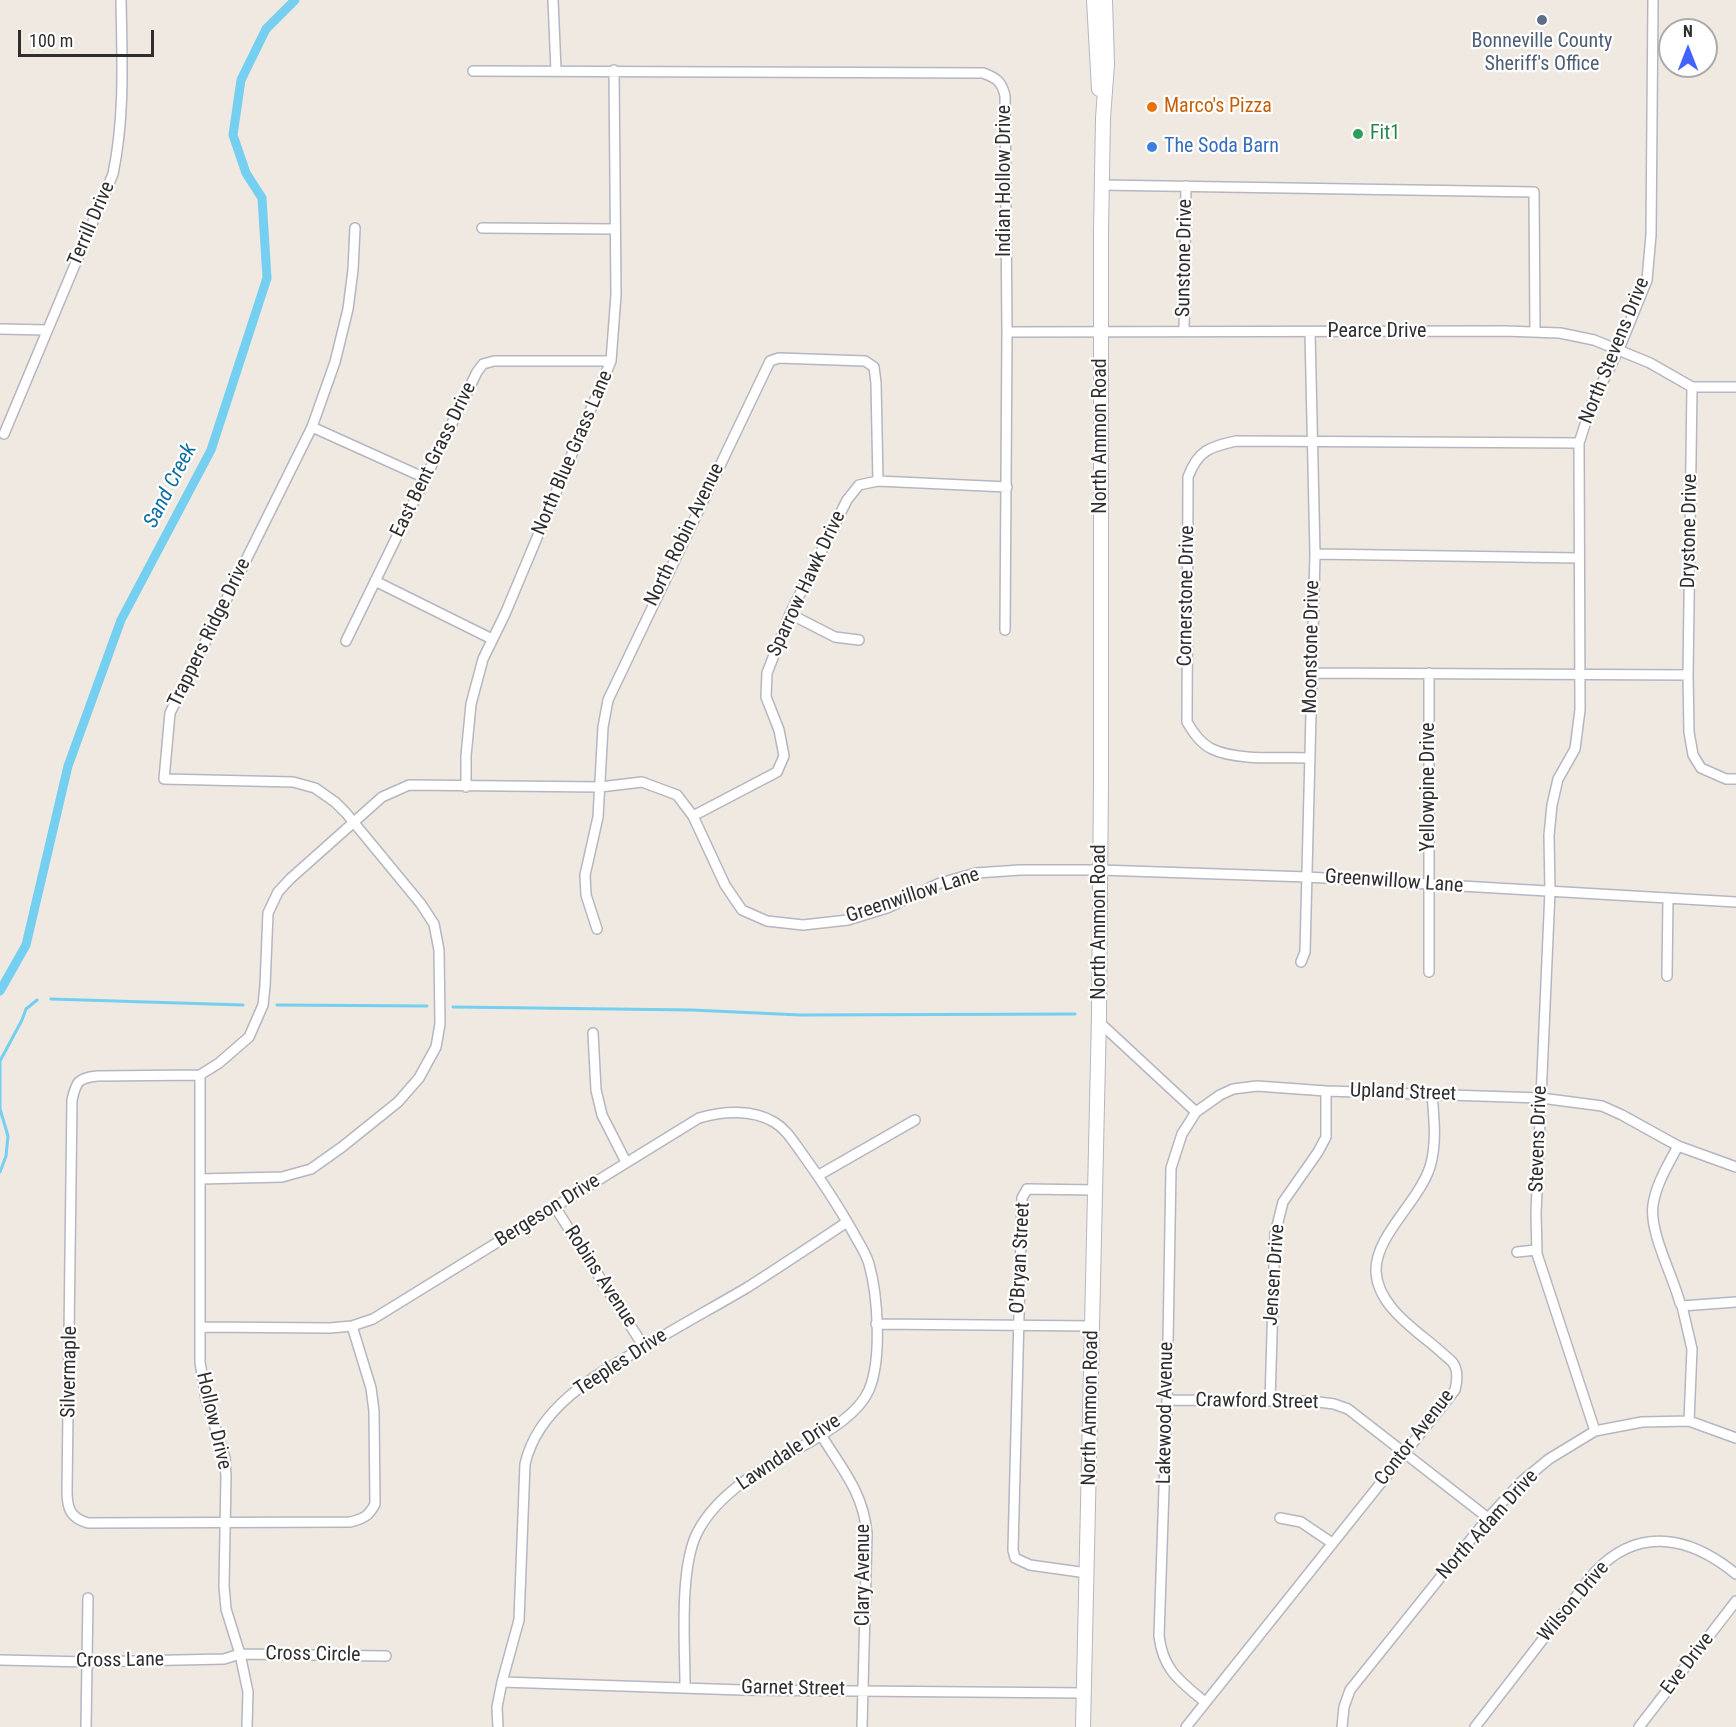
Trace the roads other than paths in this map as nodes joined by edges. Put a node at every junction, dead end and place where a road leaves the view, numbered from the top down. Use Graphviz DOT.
graph roads {
  1 [pos="121,0"];
  2 [pos="553,0"];
  3 [pos="1094,0"];
  4 [pos="1104,0"];
  5 [pos="1653,0"];
  6 [pos="556,70"];
  7 [pos="614,70"];
  8 [pos="473,71"];
  9 [pos="1103,118"];
  10 [pos="1101,184"];
  11 [pos="1186,186"];
  12 [pos="355,228"];
  13 [pos="482,228"];
  14 [pos="615,229"];
  15 [pos="0,329"];
  16 [pos="46,330"];
  17 [pos="1184,331"];
  18 [pos="1007,332"];
  19 [pos="1102,332"];
  20 [pos="1310,332"];
  21 [pos="1535,332"];
  22 [pos="1619,349"];
  23 [pos="611,361"];
  24 [pos="1692,387"];
  25 [pos="1736,387"];
  26 [pos="312,428"];
  27 [pos="4,434"];
  28 [pos="1313,441"];
  29 [pos="1579,443"];
  30 [pos="425,478"];
  31 [pos="878,481"];
  32 [pos="1006,487"];
  33 [pos="1315,554"];
  34 [pos="1579,558"];
  35 [pos="375,581"];
  36 [pos="790,614"];
  37 [pos="1005,630"];
  38 [pos="492,639"];
  39 [pos="859,640"];
  40 [pos="346,641"];
  41 [pos="1311,673"];
  42 [pos="1429,673"];
  43 [pos="1579,674"];
  44 [pos="1688,675"];
  45 [pos="1310,758"];
  46 [pos="1736,779"];
  47 [pos="466,787"];
  48 [pos="600,787"];
  49 [pos="693,816"];
  50 [pos="354,822"];
  51 [pos="1100,870"];
  52 [pos="1307,877"];
  53 [pos="1429,885"];
  54 [pos="1550,891"];
  55 [pos="1668,898"];
  56 [pos="1736,902"];
  57 [pos="597,928"];
  58 [pos="1301,962"];
  59 [pos="1429,972"];
  60 [pos="1667,976"];
  61 [pos="1099,1022"];
  62 [pos="593,1033"];
  63 [pos="200,1075"];
  64 [pos="1326,1091"];
  65 [pos="1432,1094"];
  66 [pos="1540,1098"];
  67 [pos="1196,1112"];
  68 [pos="915,1120"];
  69 [pos="1678,1146"];
  70 [pos="626,1162"];
  71 [pos="1736,1167"];
  72 [pos="819,1175"];
  73 [pos="200,1179"];
  74 [pos="1096,1190"];
  75 [pos="555,1207"];
  76 [pos="847,1222"];
  77 [pos="1536,1250"];
  78 [pos="1517,1252"];
  79 [pos="1736,1302"];
  80 [pos="1682,1306"];
  81 [pos="876,1324"];
  82 [pos="1018,1324"];
  83 [pos="352,1326"];
  84 [pos="1092,1326"];
  85 [pos="201,1327"];
  86 [pos="644,1347"];
  87 [pos="1167,1400"];
  88 [pos="1270,1401"];
  89 [pos="1689,1421"];
  90 [pos="1595,1431"];
  91 [pos="821,1435"];
  92 [pos="1736,1438"];
  93 [pos="1404,1454"];
  94 [pos="1280,1518"];
  95 [pos="1488,1518"];
  96 [pos="225,1521"];
  97 [pos="1332,1543"];
  98 [pos="1087,1573"];
  99 [pos="1736,1574"];
  100 [pos="88,1598"];
  101 [pos="1736,1601"];
  102 [pos="240,1653"];
  103 [pos="386,1656"];
  104 [pos="0,1660"];
  105 [pos="88,1662"];
  106 [pos="502,1682"];
  107 [pos="685,1686"];
  108 [pos="864,1690"];
  109 [pos="1083,1692"];
  110 [pos="1204,1702"];
  111 [pos="86,1727"];
  112 [pos="247,1727"];
  113 [pos="498,1727"];
  114 [pos="862,1727"];
  115 [pos="1083,1727"];
  116 [pos="1186,1727"];
  117 [pos="1342,1727"];
  118 [pos="1475,1727"];
  119 [pos="1640,1727"];
  1 -- 16 [label="street, Terrill Drive"];
  2 -- 6 [label="street"];
  3 -- 9 [label="main road, North Ammon Road"];
  4 -- 9 [label="main road, North Ammon Road"];
  5 -- 22 [label="street, North Stevens Drive"];
  6 -- 7 [label="street, Indian Hollow Drive"];
  6 -- 8 [label="street, Indian Hollow Drive"];
  7 -- 14 [label="street, North Blue Grass Lane"];
  7 -- 18 [label="street, Indian Hollow Drive"];
  9 -- 10 [label="main road, North Ammon Road"];
  10 -- 11 [label="street"];
  10 -- 19 [label="main road, North Ammon Road"];
  11 -- 17 [label="street, Sunstone Drive"];
  11 -- 21 [label="street"];
  12 -- 26 [label="street, Trappers Ridge Drive"];
  13 -- 14 [label="street"];
  14 -- 23 [label="street, North Blue Grass Lane"];
  15 -- 16 [label="street"];
  16 -- 27 [label="street, Terrill Drive"];
  17 -- 19 [label="street, Pearce Drive"];
  17 -- 20 [label="street, Pearce Drive"];
  18 -- 19 [label="street, Pearce Drive"];
  18 -- 32 [label="street, Indian Hollow Drive"];
  19 -- 51 [label="main road, North Ammon Road"];
  20 -- 21 [label="street, Pearce Drive"];
  20 -- 28 [label="street, Moonstone Drive"];
  21 -- 22 [label="street, Pearce Drive"];
  22 -- 24 [label="street, Pearce Drive"];
  22 -- 29 [label="street, North Stevens Drive"];
  23 -- 30 [label="street, East Bent Grass Drive"];
  23 -- 38 [label="street, North Blue Grass Lane"];
  24 -- 25 [label="street, Pearce Drive"];
  24 -- 44 [label="street, Drystone Drive"];
  26 -- 30 [label="street"];
  26 -- 50 [label="street, Trappers Ridge Drive"];
  28 -- 29 [label="street, Cornerstone Drive"];
  28 -- 33 [label="street, Moonstone Drive"];
  28 -- 45 [label="street, Cornerstone Drive"];
  29 -- 34 [label="street, North Stevens Drive"];
  30 -- 35 [label="street, East Bent Grass Drive"];
  31 -- 32 [label="street, Sparrow Hawk Drive"];
  31 -- 36 [label="street, Sparrow Hawk Drive"];
  31 -- 48 [label="street, North Robin Avenue"];
  32 -- 37 [label="street, Indian Hollow Drive"];
  33 -- 34 [label="street"];
  33 -- 41 [label="street, Moonstone Drive"];
  34 -- 43 [label="street, North Stevens Drive"];
  35 -- 38 [label="street"];
  35 -- 40 [label="street, East Bent Grass Drive"];
  36 -- 39 [label="street"];
  36 -- 49 [label="street, Sparrow Hawk Drive"];
  38 -- 47 [label="street, North Blue Grass Lane"];
  41 -- 42 [label="street"];
  41 -- 45 [label="street, Moonstone Drive"];
  42 -- 43 [label="street"];
  42 -- 53 [label="street, Yellowpine Drive"];
  43 -- 44 [label="street"];
  43 -- 54 [label="street, Stevens Drive"];
  44 -- 46 [label="street, Drystone Drive"];
  45 -- 52 [label="street, Moonstone Drive"];
  47 -- 48 [label="street, Greenwillow Lane"];
  47 -- 50 [label="street, Greenwillow Lane"];
  48 -- 49 [label="street, Greenwillow Lane"];
  48 -- 57 [label="street, North Robin Avenue"];
  49 -- 51 [label="street, Greenwillow Lane"];
  50 -- 63 [label="street, Greenwillow Lane"];
  50 -- 73 [label="street, Trappers Ridge Drive"];
  51 -- 52 [label="street, Greenwillow Lane"];
  51 -- 61 [label="main road, North Ammon Road"];
  52 -- 53 [label="street, Greenwillow Lane"];
  52 -- 58 [label="street, Moonstone Drive"];
  53 -- 54 [label="street, Greenwillow Lane"];
  53 -- 59 [label="street, Yellowpine Drive"];
  54 -- 55 [label="street, Greenwillow Lane"];
  54 -- 66 [label="street, Stevens Drive"];
  55 -- 56 [label="street, Greenwillow Lane"];
  55 -- 60 [label="street"];
  61 -- 67 [label="street"];
  61 -- 74 [label="main road, North Ammon Road"];
  62 -- 70 [label="street"];
  63 -- 73 [label="street, Hollow Drive"];
  63 -- 96 [label="street, Silvermaple"];
  64 -- 65 [label="street, Upland Street"];
  64 -- 67 [label="street, Upland Street"];
  64 -- 88 [label="street, Jensen Drive"];
  65 -- 66 [label="street, Upland Street"];
  65 -- 93 [label="street, Contor Avenue"];
  66 -- 69 [label="street, Upland Street"];
  66 -- 77 [label="street, Stevens Drive"];
  67 -- 87 [label="street, Lakewood Avenue"];
  68 -- 72 [label="street"];
  69 -- 71 [label="street, Upland Street"];
  69 -- 80 [label="street"];
  70 -- 72 [label="street, Bergeson Drive"];
  70 -- 75 [label="street, Bergeson Drive"];
  72 -- 76 [label="street, Bergeson Drive"];
  73 -- 85 [label="street, Hollow Drive"];
  74 -- 82 [label="street, O'Bryan Street"];
  74 -- 84 [label="main road, North Ammon Road"];
  75 -- 83 [label="street, Bergeson Drive"];
  75 -- 86 [label="street, Robins Avenue"];
  76 -- 81 [label="street, Lawndale Drive"];
  76 -- 86 [label="street, Teeples Drive"];
  77 -- 78 [label="street"];
  77 -- 90 [label="street, Stevens Drive"];
  79 -- 80 [label="street"];
  80 -- 89 [label="street"];
  81 -- 82 [label="street, O'Bryan Street"];
  81 -- 91 [label="street, Lawndale Drive"];
  82 -- 84 [label="street, O'Bryan Street"];
  82 -- 98 [label="street"];
  83 -- 85 [label="street, Bergeson Drive"];
  83 -- 96 [label="street, Silvermaple"];
  84 -- 98 [label="main road, North Ammon Road"];
  85 -- 96 [label="street, Hollow Drive"];
  86 -- 106 [label="street, Teeples Drive"];
  87 -- 88 [label="street, Crawford Street"];
  87 -- 110 [label="street, Lakewood Avenue"];
  88 -- 93 [label="street, Crawford Street"];
  89 -- 90 [label="street, North Adam Drive"];
  89 -- 92 [label="street, North Adam Drive"];
  90 -- 95 [label="street, North Adam Drive"];
  91 -- 107 [label="street, Lawndale Drive"];
  91 -- 108 [label="street, Clary Avenue"];
  93 -- 95 [label="street, Crawford Street"];
  93 -- 97 [label="street, Contor Avenue"];
  94 -- 97 [label="street"];
  95 -- 117 [label="street, North Adam Drive"];
  96 -- 102 [label="street, Hollow Drive"];
  97 -- 110 [label="street, Contor Avenue"];
  98 -- 109 [label="main road, North Ammon Road"];
  99 -- 118 [label="street, Wilson Drive"];
  100 -- 105 [label="street"];
  101 -- 119 [label="street, Eve Drive"];
  102 -- 103 [label="street, Cross Circle"];
  102 -- 105 [label="street, Cross Lane"];
  102 -- 112 [label="street, Hollow Drive"];
  104 -- 105 [label="street, Cross Lane"];
  105 -- 111 [label="street"];
  106 -- 107 [label="street, Garnet Street"];
  106 -- 113 [label="street, Teeples Drive"];
  107 -- 108 [label="street, Garnet Street"];
  108 -- 109 [label="street, Garnet Street"];
  108 -- 114 [label="street, Clary Avenue"];
  109 -- 115 [label="main road, North Ammon Road"];
  110 -- 116 [label="street, Contor Avenue"];
}
